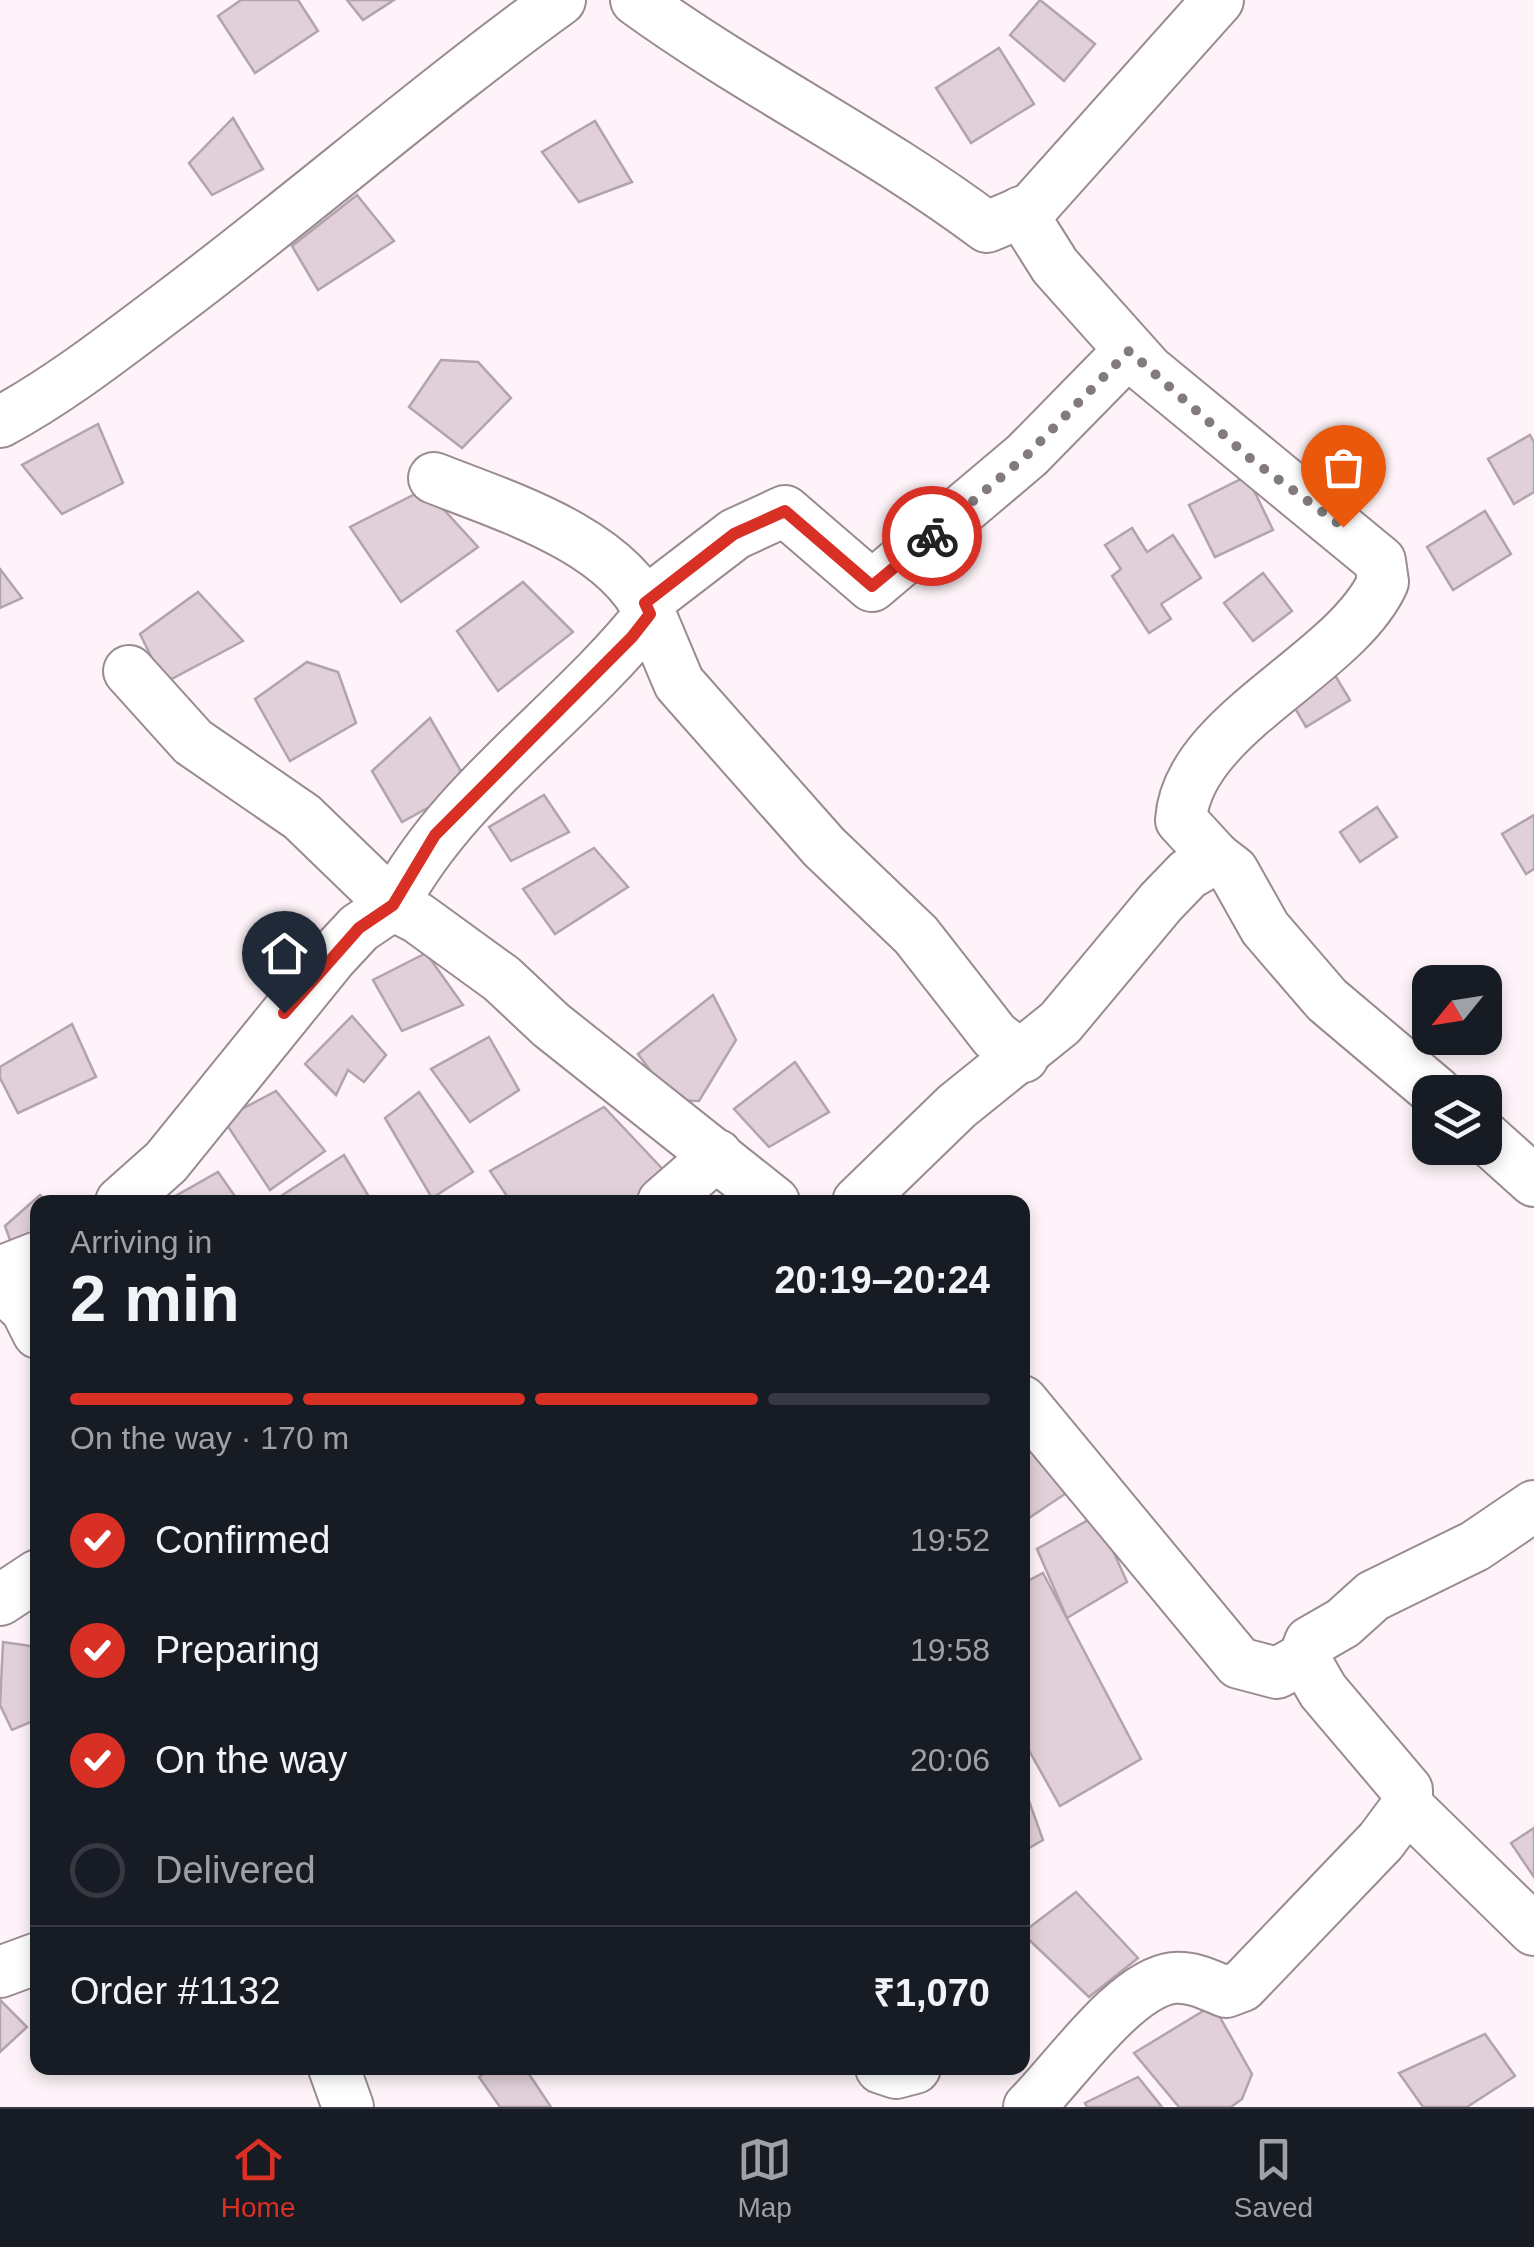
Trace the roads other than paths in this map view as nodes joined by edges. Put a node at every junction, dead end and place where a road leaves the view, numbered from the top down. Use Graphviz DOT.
graph roads {
  1 [pos="560,0"];
  2 [pos="636,0"];
  3 [pos="1218,0"];
  4 [pos="1021,212"];
  5 [pos="1129,351"];
  6 [pos="0,422"];
  7 [pos="434,478"];
  8 [pos="648,608"];
  9 [pos="129,671"];
  10 [pos="1216,858"];
  11 [pos="393,905"];
  12 [pos="1023,1057"];
  13 [pos="1416,1075"];
  14 [pos="717,1155"];
  15 [pos="129,1195"];
  16 [pos="671,1195"];
  17 [pos="766,1195"];
  18 [pos="868,1195"];
  19 [pos="30,1261"];
  20 [pos="0,1272"];
  21 [pos="0,1285"];
  22 [pos="30,1317"];
  23 [pos="1030,1411"];
  24 [pos="1534,1506"];
  25 [pos="30,1580"];
  26 [pos="0,1600"];
  27 [pos="1304,1658"];
  28 [pos="1407,1806"];
  29 [pos="1534,1930"];
  30 [pos="30,1961"];
  31 [pos="0,1972"];
  32 [pos="337,2075"];
  33 [pos="1029,2091"];
  34 [pos="348,2107"];
  1 -- 6 [label="street"];
  2 -- 4 [label="street"];
  3 -- 4 [label="street"];
  4 -- 5 [label="street"];
  5 -- 8 [label="street"];
  5 -- 10 [label="street"];
  7 -- 8 [label="street"];
  8 -- 11 [label="street"];
  8 -- 12 [label="street"];
  9 -- 11 [label="street"];
  10 -- 12 [label="street"];
  10 -- 13 [label="street"];
  11 -- 14 [label="street"];
  11 -- 15 [label="street"];
  12 -- 18 [label="street"];
  14 -- 16 [label="street"];
  14 -- 17 [label="street"];
  19 -- 20 [label="street"];
  21 -- 22 [label="street"];
  23 -- 27 [label="street"];
  24 -- 27 [label="street"];
  25 -- 26 [label="street"];
  27 -- 28 [label="street"];
  28 -- 29 [label="street"];
  28 -- 33 [label="street"];
  30 -- 31 [label="street"];
  32 -- 34 [label="street"];
}
